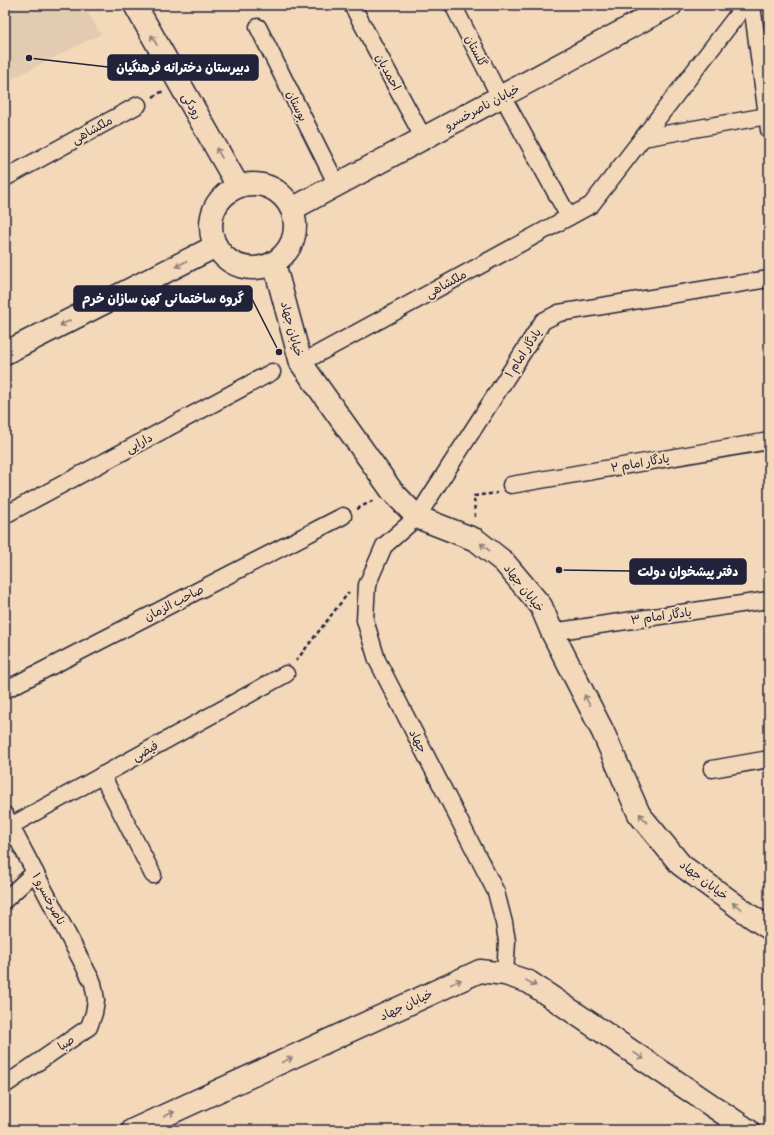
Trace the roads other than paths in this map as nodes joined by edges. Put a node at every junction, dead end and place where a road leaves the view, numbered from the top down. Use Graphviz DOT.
graph roads {
  1 [pos="134,5"];
  2 [pos="352,5"];
  3 [pos="452,5"];
  4 [pos="671,5"];
  5 [pos="745,5"];
  6 [pos="752,5"];
  7 [pos="258,27"];
  8 [pos="505,103"];
  9 [pos="138,105"];
  10 [pos="768,123"];
  11 [pos="424,138"];
  12 [pos="643,138"];
  13 [pos="5,178"];
  14 [pos="337,185"];
  15 [pos="238,186"];
  16 [pos="292,209"];
  17 [pos="569,217"];
  18 [pos="216,246"];
  19 [pos="274,263"];
  20 [pos="769,279"];
  21 [pos="5,354"];
  22 [pos="301,363"];
  23 [pos="272,372"];
  24 [pos="769,441"];
  25 [pos="511,485"];
  26 [pos="5,515"];
  27 [pos="343,516"];
  28 [pos="417,517"];
  29 [pos="769,600"];
  30 [pos="552,632"];
  31 [pos="286,674"];
  32 [pos="5,690"];
  33 [pos="769,759"];
  34 [pos="712,769"];
  35 [pos="102,775"];
  36 [pos="7,823"];
  37 [pos="35,872"];
  38 [pos="154,875"];
  39 [pos="5,900"];
  40 [pos="769,928"];
  41 [pos="505,974"];
  42 [pos="93,983"];
  43 [pos="5,1085"];
  44 [pos="133,1130"];
  45 [pos="748,1130"];
  15 -- 1 [label="main road, رودکی, one-way"];
  2 -- 11 [label="street, احمدیان"];
  3 -- 8 [label="street, گلستان"];
  4 -- 8 [label="main road, خیابان ناصرخسرو"];
  5 -- 12 [label="street"];
  6 -- 10 [label="street"];
  7 -- 14 [label="street, بوستان"];
  8 -- 11 [label="main road, خیابان ناصرخسرو"];
  8 -- 17 [label="street, گلستان"];
  9 -- 13 [label="street, ملکشاهی"];
  10 -- 12 [label="street"];
  11 -- 14 [label="main road, خیابان ناصرخسرو"];
  12 -- 17 [label="street, ملکشاهی"];
  14 -- 16 [label="main road, خیابان ناصرخسرو"];
  15 -- 16 [label="main road"];
  15 -- 18 [label="main road"];
  16 -- 19 [label="main road"];
  17 -- 22 [label="street, ملکشاهی"];
  18 -- 19 [label="main road"];
  18 -- 21 [label="main road, one-way"];
  19 -- 22 [label="main road, خیابان جهاد"];
  20 -- 28 [label="street, یادگار امام ۱"];
  22 -- 28 [label="main road, خیابان جهاد"];
  23 -- 26 [label="street, دارایی"];
  24 -- 25 [label="street, یادگار امام ۲"];
  27 -- 32 [label="street, صاحب الزمان"];
  30 -- 28 [label="main road, خیابان جهاد, one-way"];
  28 -- 41 [label="street, جهاد"];
  29 -- 30 [label="street, یادگار امام ۳"];
  40 -- 30 [label="main road, خیابان جهاد, one-way"];
  31 -- 35 [label="street, فیضی"];
  33 -- 34 [label="street"];
  35 -- 36 [label="street, فیضی"];
  35 -- 38 [label="street"];
  36 -- 37 [label="street, ناصرخسرو ۱"];
  37 -- 39 [label="street"];
  37 -- 42 [label="street, ناصرخسرو ۱"];
  44 -- 41 [label="main road, خیابان جهاد, one-way"];
  41 -- 45 [label="main road, خیابان جهاد, one-way"];
  42 -- 43 [label="street, صبا"];
}
